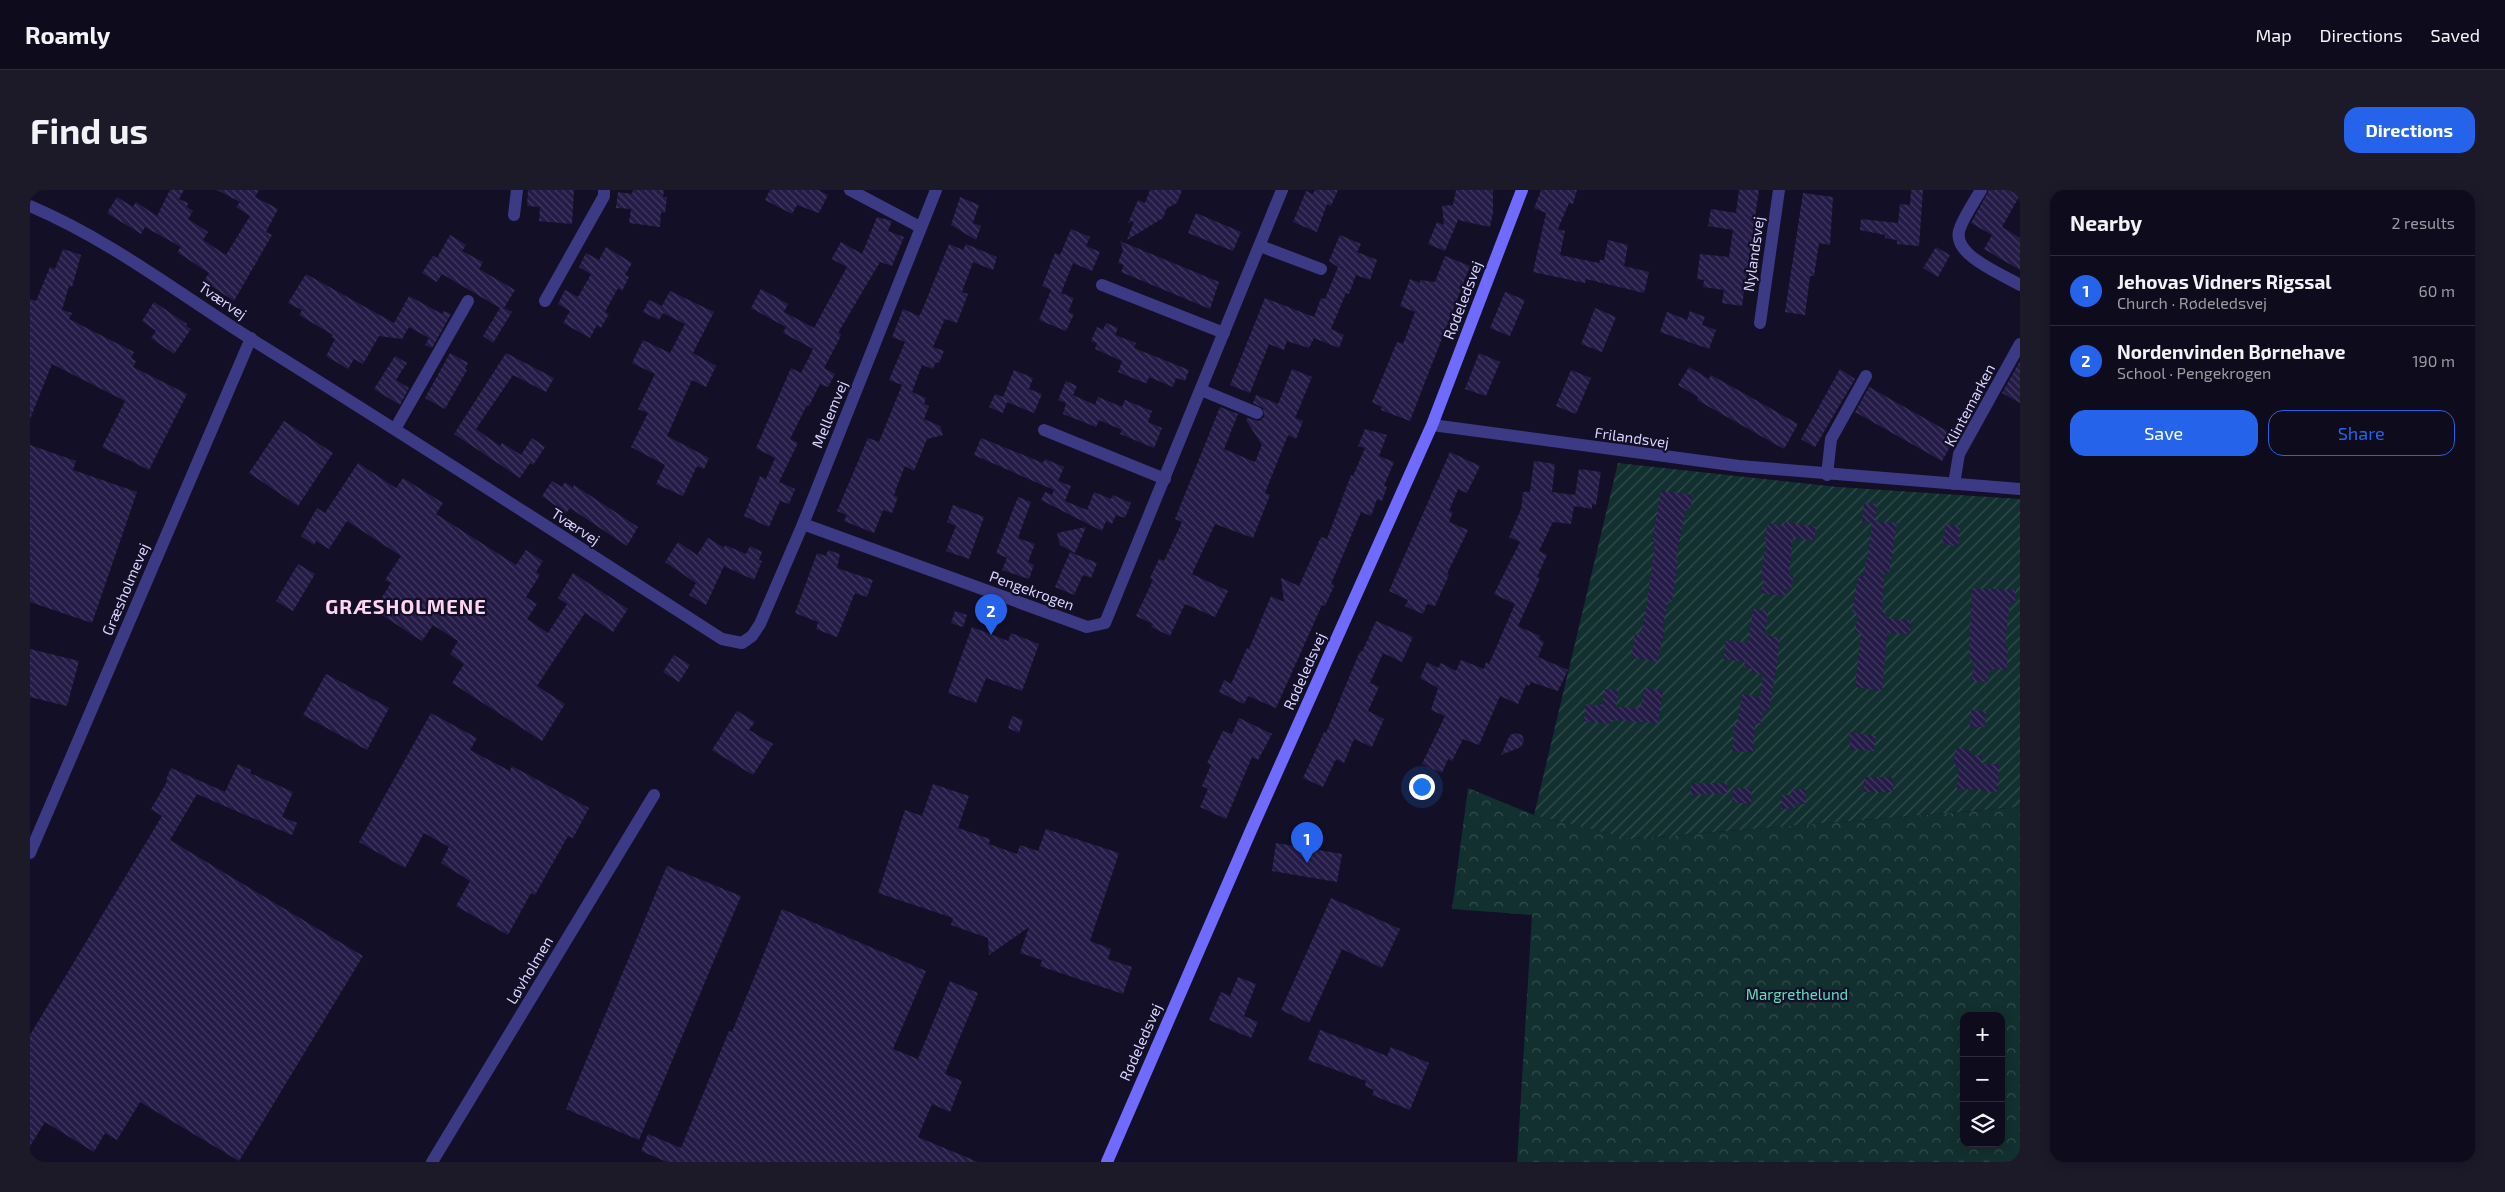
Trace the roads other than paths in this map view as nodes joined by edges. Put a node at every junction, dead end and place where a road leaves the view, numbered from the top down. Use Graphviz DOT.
graph roads {
  1 [pos="516,190"];
  2 [pos="604,190"];
  3 [pos="850,190"];
  4 [pos="936,190"];
  5 [pos="1522,190"];
  6 [pos="1779,190"];
  7 [pos="1981,190"];
  8 [pos="1280,191"];
  9 [pos="30,206"];
  10 [pos="514,215"];
  11 [pos="920,227"];
  12 [pos="1260,246"];
  13 [pos="1321,269"];
  14 [pos="1102,285"];
  15 [pos="2020,285"];
  16 [pos="468,301"];
  17 [pos="545,301"];
  18 [pos="1760,323"];
  19 [pos="1224,333"];
  20 [pos="251,338"];
  21 [pos="2020,344"];
  22 [pos="1866,376"];
  23 [pos="1201,390"];
  24 [pos="1257,414"];
  25 [pos="1432,425"];
  26 [pos="395,429"];
  27 [pos="1044,430"];
  28 [pos="1828,475"];
  29 [pos="1166,479"];
  30 [pos="1954,484"];
  31 [pos="2020,489"];
  32 [pos="803,524"];
  33 [pos="742,643"];
  34 [pos="654,795"];
  35 [pos="30,852"];
  36 [pos="432,1162"];
  37 [pos="1107,1162"];
  1 -- 10 [label="street"];
  2 -- 17 [label="street"];
  3 -- 11 [label="street"];
  4 -- 11 [label="street, Mellemvej"];
  5 -- 25 [label="street, Rødeledsvej"];
  6 -- 18 [label="street, Nylandsvej"];
  7 -- 15 [label="street"];
  8 -- 12 [label="street, Pengekrogen"];
  9 -- 20 [label="street, Tværvej"];
  11 -- 32 [label="street, Mellemvej"];
  12 -- 13 [label="street"];
  12 -- 19 [label="street, Pengekrogen"];
  14 -- 19 [label="street"];
  16 -- 26 [label="street"];
  19 -- 23 [label="street, Pengekrogen"];
  20 -- 26 [label="street, Tværvej"];
  20 -- 35 [label="street, Græsholmevej"];
  21 -- 30 [label="street, Klintemarken"];
  22 -- 28 [label="street"];
  23 -- 24 [label="street"];
  23 -- 29 [label="street, Pengekrogen"];
  25 -- 28 [label="street, Frilandsvej"];
  25 -- 37 [label="street, Rødeledsvej"];
  26 -- 33 [label="street, Tværvej"];
  27 -- 29 [label="street"];
  28 -- 30 [label="street, Frilandsvej"];
  29 -- 32 [label="street, Pengekrogen"];
  30 -- 31 [label="street, Frilandsvej"];
  32 -- 33 [label="street, Mellemvej"];
  34 -- 36 [label="street, Løvholmen"];
}
